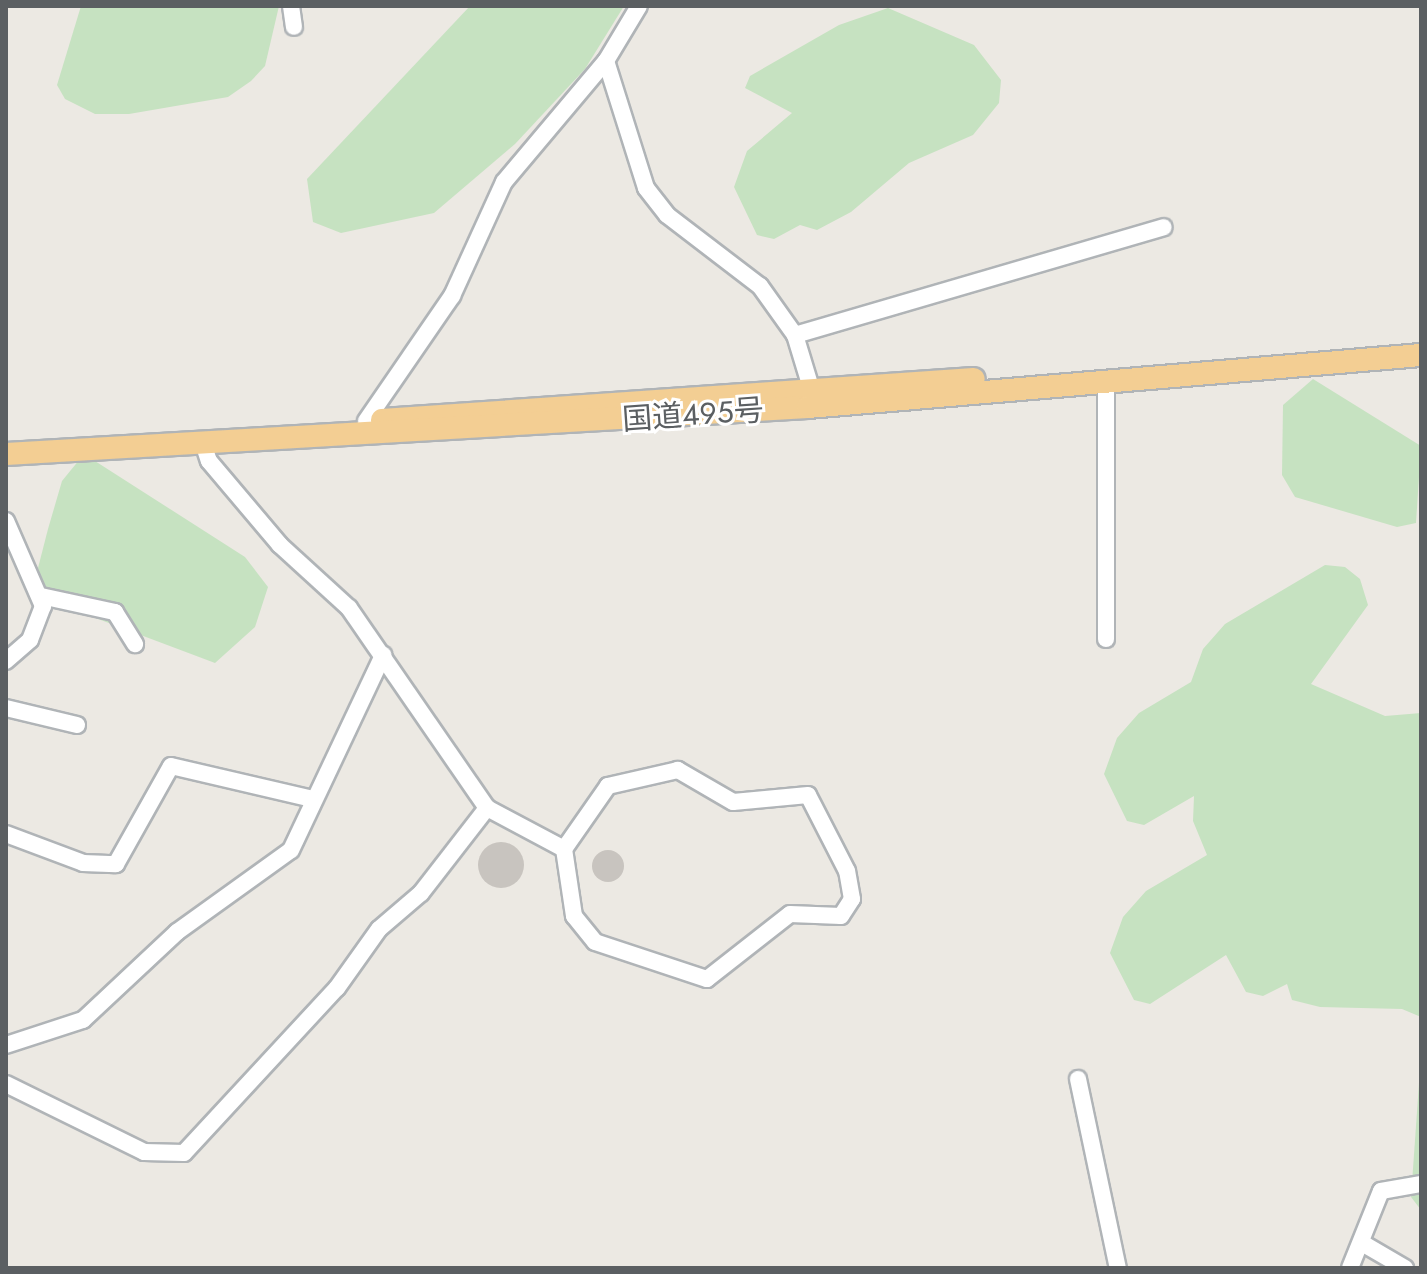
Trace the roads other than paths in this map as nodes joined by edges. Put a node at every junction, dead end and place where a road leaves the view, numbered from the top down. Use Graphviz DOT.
graph roads {
  1 [pos="291,6"];
  2 [pos="639,6"];
  3 [pos="294,27"];
  4 [pos="606,61"];
  5 [pos="1164,227"];
  6 [pos="795,335"];
  7 [pos="1421,355"];
  8 [pos="1378,357"];
  9 [pos="1106,384"];
  10 [pos="812,391"];
  11 [pos="366,421"];
  12 [pos="6,439"];
  13 [pos="203,443"];
  14 [pos="6,454"];
  15 [pos="6,521"];
  16 [pos="41,596"];
  17 [pos="1106,639"];
  18 [pos="135,644"];
  19 [pos="383,655"];
  20 [pos="6,661"];
  21 [pos="6,708"];
  22 [pos="77,725"];
  23 [pos="313,799"];
  24 [pos="487,808"];
  25 [pos="6,834"];
  26 [pos="564,849"];
  27 [pos="6,1045"];
  28 [pos="1078,1079"];
  29 [pos="6,1084"];
  30 [pos="1421,1184"];
  31 [pos="1362,1243"];
  32 [pos="1118,1268"];
  33 [pos="1350,1268"];
  34 [pos="1405,1268"];
  1 -- 3 [label="street"];
  2 -- 4 [label="street"];
  4 -- 6 [label="street"];
  4 -- 11 [label="street"];
  5 -- 6 [label="street"];
  6 -- 10 [label="street"];
  7 -- 8 [label="highway, 国道495号"];
  8 -- 9 [label="highway, 国道495号"];
  8 -- 10 [label="highway, 国道495号"];
  9 -- 13 [label="highway, 国道495号"];
  9 -- 17 [label="street"];
  10 -- 11 [label="highway, 国道495号"];
  11 -- 12 [label="highway, 国道495号"];
  13 -- 14 [label="highway, 国道495号"];
  13 -- 19 [label="street"];
  15 -- 16 [label="street"];
  16 -- 18 [label="street"];
  16 -- 20 [label="street"];
  19 -- 23 [label="street"];
  19 -- 24 [label="street"];
  21 -- 22 [label="street"];
  23 -- 25 [label="street"];
  23 -- 27 [label="street"];
  24 -- 26 [label="street"];
  24 -- 29 [label="street"];
  26 -- 26 [label="street"];
  28 -- 32 [label="street"];
  30 -- 31 [label="street"];
  31 -- 33 [label="street"];
  31 -- 34 [label="street"];
}
